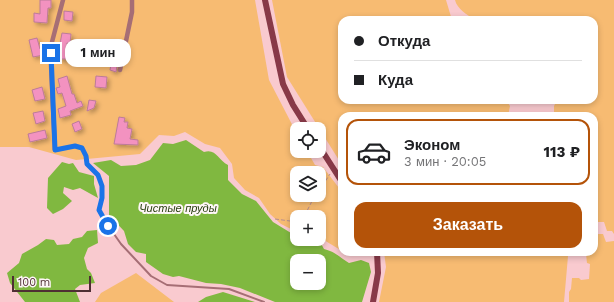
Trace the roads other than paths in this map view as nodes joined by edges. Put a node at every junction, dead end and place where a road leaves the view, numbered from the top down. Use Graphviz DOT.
graph roads {
  1 [pos="63,0"];
  2 [pos="132,0"];
  3 [pos="265,0"];
  4 [pos="120,70"];
  5 [pos="304,122"];
  6 [pos="55,150"];
  7 [pos="326,157"];
  8 [pos="338,176"];
  9 [pos="377,256"];
  10 [pos="264,302"];
  11 [pos="373,302"];
  1 -- 6 [label="street"];
  2 -- 4 [label="street"];
  3 -- 5 [label="main road"];
  6 -- 10 [label="lane"];
  7 -- 8 [label="main road"];
  9 -- 11 [label="main road"];
}
